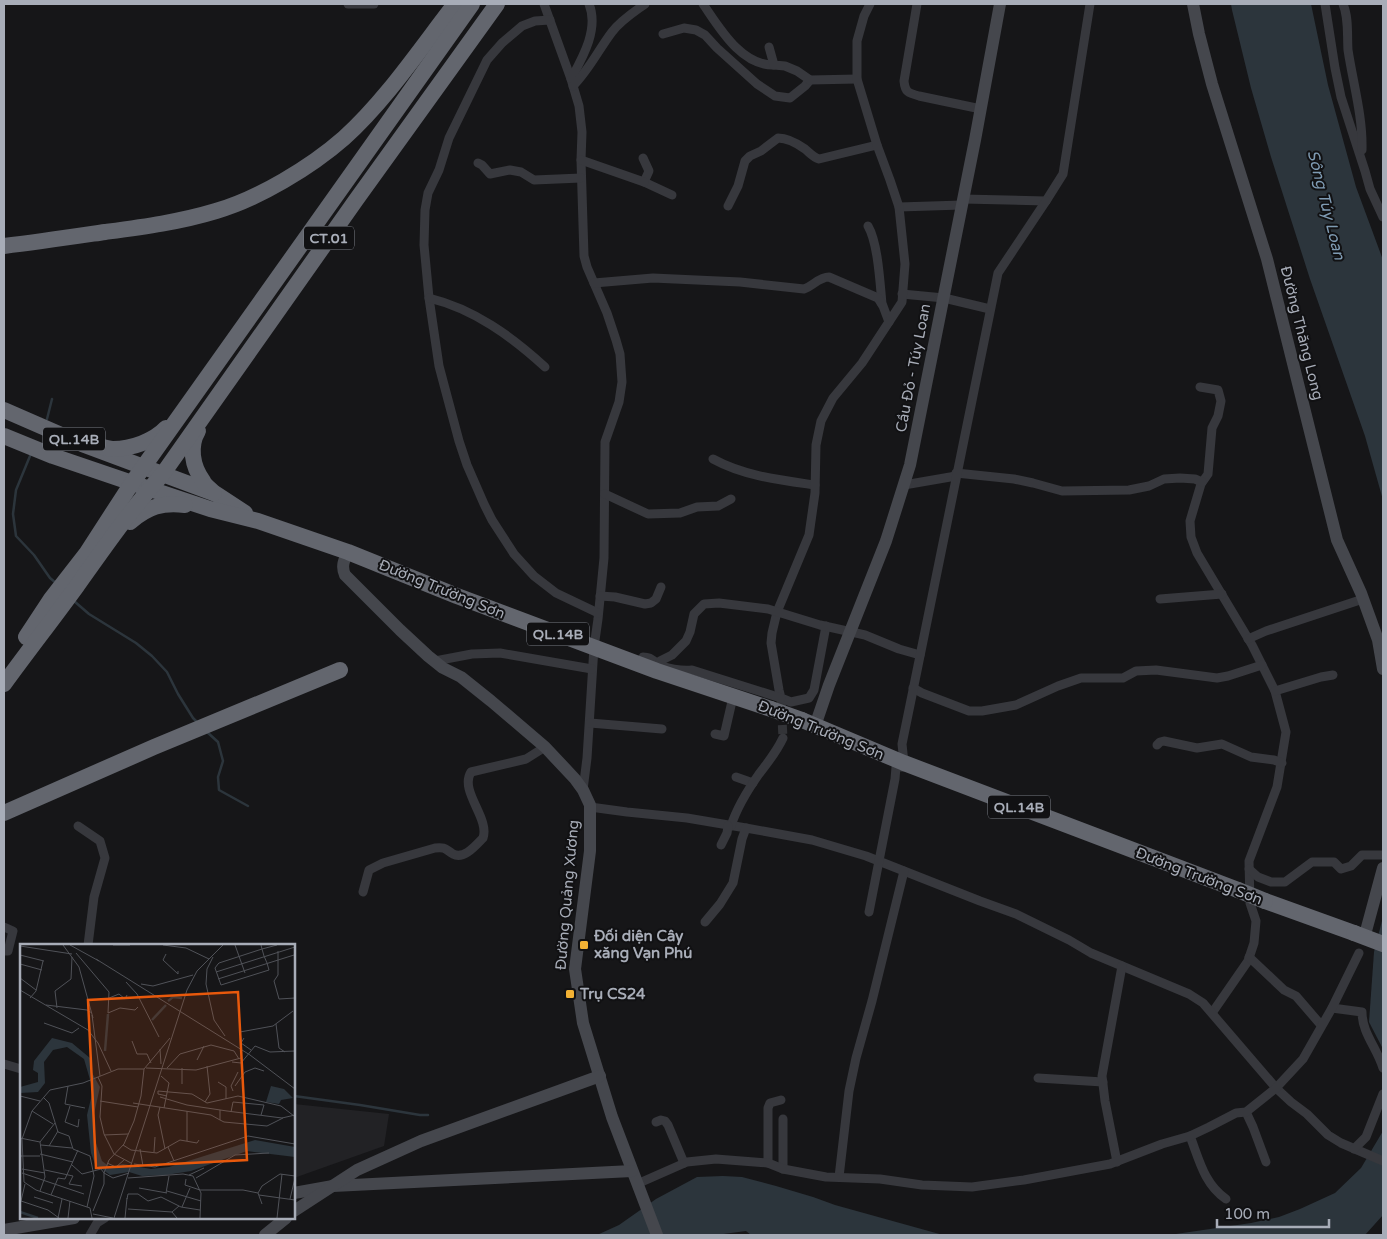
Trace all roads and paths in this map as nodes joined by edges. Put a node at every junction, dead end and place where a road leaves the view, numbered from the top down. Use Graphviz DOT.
graph roads {
  1 [pos="348,4"];
  2 [pos="374,4"];
  3 [pos="455,4"];
  4 [pos="472,4"];
  5 [pos="497,4"];
  6 [pos="544,4"];
  7 [pos="589,4"];
  8 [pos="645,4"];
  9 [pos="703,4"];
  10 [pos="870,4"];
  11 [pos="917,4"];
  12 [pos="1000,4"];
  13 [pos="1090,4"];
  14 [pos="1193,4"];
  15 [pos="1325,4"];
  16 [pos="1343,4"];
  17 [pos="550,20"];
  18 [pos="663,34"];
  19 [pos="769,47"];
  20 [pos="774,65"];
  21 [pos="857,79"];
  22 [pos="810,80"];
  23 [pos="572,82"];
  24 [pos="981,109"];
  25 [pos="877,145"];
  26 [pos="643,158"];
  27 [pos="1361,158"];
  28 [pos="581,160"];
  29 [pos="478,163"];
  30 [pos="581,178"];
  31 [pos="644,182"];
  32 [pos="672,195"];
  33 [pos="1046,201"];
  34 [pos="963,202"];
  35 [pos="728,206"];
  36 [pos="898,207"];
  37 [pos="1383,216"];
  38 [pos="868,226"];
  39 [pos="4,246"];
  40 [pos="594,283"];
  41 [pos="902,294"];
  42 [pos="429,298"];
  43 [pos="944,298"];
  44 [pos="882,306"];
  45 [pos="990,308"];
  46 [pos="889,322"];
  47 [pos="545,367"];
  48 [pos="204,382"];
  49 [pos="1200,387"];
  50 [pos="220,393"];
  51 [pos="4,410"];
  52 [pos="63,435"];
  53 [pos="4,436"];
  54 [pos="712,459"];
  55 [pos="144,467"];
  56 [pos="162,474"];
  57 [pos="956,474"];
  58 [pos="132,482"];
  59 [pos="1202,482"];
  60 [pos="815,485"];
  61 [pos="904,485"];
  62 [pos="150,488"];
  63 [pos="605,494"];
  64 [pos="731,499"];
  65 [pos="213,502"];
  66 [pos="348,552"];
  67 [pos="94,560"];
  68 [pos="73,582"];
  69 [pos="662,587"];
  70 [pos="1222,594"];
  71 [pos="600,596"];
  72 [pos="1160,599"];
  73 [pos="1363,599"];
  74 [pos="55,604"];
  75 [pos="777,612"];
  76 [pos="598,613"];
  77 [pos="826,626"];
  78 [pos="851,633"];
  79 [pos="1248,639"];
  80 [pos="594,648"];
  81 [pos="920,655"];
  82 [pos="434,661"];
  83 [pos="658,664"];
  84 [pos="640,665"];
  85 [pos="1262,665"];
  86 [pos="592,669"];
  87 [pos="1383,669"];
  88 [pos="4,670"];
  89 [pos="337,671"];
  90 [pos="1334,675"];
  91 [pos="4,684"];
  92 [pos="913,688"];
  93 [pos="1275,691"];
  94 [pos="733,697"];
  95 [pos="776,704"];
  96 [pos="590,723"];
  97 [pos="809,723"];
  98 [pos="662,729"];
  99 [pos="715,734"];
  100 [pos="783,738"];
  101 [pos="1157,745"];
  102 [pos="546,747"];
  103 [pos="1282,763"];
  104 [pos="904,764"];
  105 [pos="736,777"];
  106 [pos="753,783"];
  107 [pos="583,790"];
  108 [pos="590,806"];
  109 [pos="4,813"];
  110 [pos="78,826"];
  111 [pos="730,826"];
  112 [pos="746,828"];
  113 [pos="721,845"];
  114 [pos="1383,855"];
  115 [pos="879,861"];
  116 [pos="1249,868"];
  117 [pos="1383,868"];
  118 [pos="904,871"];
  119 [pos="363,892"];
  120 [pos="869,912"];
  121 [pos="705,922"];
  122 [pos="4,927"];
  123 [pos="1360,932"];
  124 [pos="88,944"];
  125 [pos="1383,944"];
  126 [pos="4,951"];
  127 [pos="1359,953"];
  128 [pos="1249,957"];
  129 [pos="1122,966"];
  130 [pos="1332,1008"];
  131 [pos="1212,1012"];
  132 [pos="1321,1025"];
  133 [pos="4,1064"];
  134 [pos="1383,1068"];
  135 [pos="20,1069"];
  136 [pos="600,1076"];
  137 [pos="1038,1078"];
  138 [pos="1103,1082"];
  139 [pos="1276,1088"];
  140 [pos="1383,1094"];
  141 [pos="781,1100"];
  142 [pos="1246,1112"];
  143 [pos="783,1119"];
  144 [pos="656,1122"];
  145 [pos="1190,1136"];
  146 [pos="1358,1150"];
  147 [pos="1383,1161"];
  148 [pos="1117,1162"];
  149 [pos="1266,1162"];
  150 [pos="684,1163"];
  151 [pos="768,1163"];
  152 [pos="783,1169"];
  153 [pos="632,1171"];
  154 [pos="839,1177"];
  155 [pos="333,1186"];
  156 [pos="639,1187"];
  157 [pos="295,1193"];
  158 [pos="1226,1199"];
  159 [pos="295,1210"];
  160 [pos="68,1219"];
  161 [pos="103,1219"];
  162 [pos="285,1219"];
  163 [pos="4,1230"];
  164 [pos="90,1235"];
  165 [pos="265,1235"];
  166 [pos="657,1235"];
  1 -- 2 [label="street"];
  3 -- 39 [label="highway"];
  4 -- 48 [label="highway, CT.01"];
  5 -- 50 [label="highway, CT.01"];
  6 -- 17 [label="street"];
  7 -- 23 [label="street"];
  8 -- 23 [label="street"];
  9 -- 20 [label="street"];
  10 -- 21 [label="street"];
  11 -- 24 [label="street"];
  12 -- 24 [label="street, Cầu Đỏ - Túy Loan"];
  13 -- 33 [label="street"];
  14 -- 73 [label="street, Đường Thăng Long"];
  15 -- 27 [label="street"];
  16 -- 27 [label="street"];
  17 -- 23 [label="street"];
  17 -- 42 [label="street"];
  18 -- 22 [label="street"];
  19 -- 20 [label="street"];
  20 -- 22 [label="street"];
  21 -- 22 [label="street"];
  21 -- 25 [label="street"];
  23 -- 28 [label="street"];
  24 -- 34 [label="street, Cầu Đỏ - Túy Loan"];
  25 -- 35 [label="street"];
  25 -- 36 [label="street"];
  26 -- 31 [label="street"];
  27 -- 37 [label="street"];
  28 -- 30 [label="street"];
  28 -- 31 [label="street"];
  29 -- 30 [label="street"];
  30 -- 40 [label="street"];
  31 -- 32 [label="street"];
  33 -- 34 [label="street"];
  33 -- 45 [label="street"];
  34 -- 36 [label="street"];
  34 -- 43 [label="street, Cầu Đỏ - Túy Loan"];
  36 -- 41 [label="street"];
  38 -- 44 [label="street"];
  40 -- 44 [label="street"];
  40 -- 63 [label="street"];
  41 -- 43 [label="street"];
  41 -- 46 [label="street"];
  42 -- 47 [label="street"];
  42 -- 76 [label="street"];
  43 -- 45 [label="street"];
  43 -- 61 [label="street, Cầu Đỏ - Túy Loan"];
  44 -- 46 [label="street"];
  45 -- 57 [label="street"];
  46 -- 60 [label="street"];
  48 -- 52 [label="highway"];
  48 -- 55 [label="highway, CT.01"];
  49 -- 59 [label="street"];
  50 -- 56 [label="highway, CT.01"];
  50 -- 65 [label="highway"];
  51 -- 52 [label="highway, Đường Trường Sơn / QL.14B"];
  52 -- 55 [label="highway, Đường Trường Sơn / QL.14B"];
  53 -- 58 [label="highway, Đường Trường Sơn / QL.14B"];
  54 -- 60 [label="street"];
  55 -- 56 [label="highway, Đường Trường Sơn / QL.14B"];
  55 -- 58 [label="highway"];
  56 -- 62 [label="highway"];
  56 -- 65 [label="highway, Đường Trường Sơn / QL.14B"];
  57 -- 59 [label="street"];
  57 -- 61 [label="street"];
  57 -- 81 [label="street"];
  58 -- 62 [label="highway, Đường Trường Sơn / QL.14B"];
  58 -- 68 [label="highway"];
  59 -- 70 [label="street"];
  60 -- 75 [label="street"];
  61 -- 78 [label="street, Cầu Đỏ - Túy Loan"];
  62 -- 65 [label="highway, Đường Trường Sơn / QL.14B"];
  62 -- 67 [label="highway"];
  63 -- 64 [label="street"];
  63 -- 71 [label="street"];
  65 -- 66 [label="highway, Đường Trường Sơn / QL.14B"];
  65 -- 67 [label="highway"];
  66 -- 80 [label="highway, Đường Trường Sơn / QL.14B"];
  66 -- 82 [label="street, Đường Quảng Xương"];
  67 -- 68 [label="highway"];
  68 -- 74 [label="highway"];
  69 -- 71 [label="street"];
  70 -- 72 [label="street"];
  70 -- 79 [label="street"];
  71 -- 76 [label="street"];
  73 -- 79 [label="street"];
  73 -- 87 [label="street, Đường Thăng Long"];
  74 -- 88 [label="highway"];
  74 -- 91 [label="highway"];
  75 -- 77 [label="street"];
  75 -- 83 [label="street"];
  75 -- 95 [label="street"];
  76 -- 80 [label="street"];
  77 -- 78 [label="street"];
  77 -- 95 [label="street"];
  78 -- 81 [label="street"];
  78 -- 97 [label="street, Cầu Đỏ - Túy Loan"];
  79 -- 85 [label="street"];
  80 -- 84 [label="highway, Đường Trường Sơn / QL.14B"];
  80 -- 86 [label="street"];
  81 -- 92 [label="street"];
  82 -- 86 [label="street"];
  82 -- 102 [label="street, Đường Quảng Xương"];
  83 -- 84 [label="street"];
  83 -- 95 [label="street"];
  84 -- 94 [label="highway, Đường Trường Sơn / QL.14B"];
  85 -- 92 [label="street"];
  85 -- 93 [label="street"];
  86 -- 96 [label="street"];
  89 -- 109 [label="highway"];
  90 -- 93 [label="street"];
  92 -- 104 [label="street"];
  93 -- 103 [label="street"];
  94 -- 95 [label="highway, Đường Trường Sơn / QL.14B"];
  94 -- 99 [label="street"];
  95 -- 97 [label="highway, Đường Trường Sơn / QL.14B, bridge"];
  96 -- 98 [label="street"];
  96 -- 107 [label="street"];
  97 -- 104 [label="highway, Đường Trường Sơn / QL.14B"];
  100 -- 106 [label="street"];
  101 -- 103 [label="street"];
  102 -- 107 [label="street, Đường Quảng Xương"];
  102 -- 119 [label="street"];
  103 -- 116 [label="street"];
  104 -- 115 [label="street"];
  104 -- 123 [label="highway, Đường Trường Sơn / QL.14B, bridge"];
  105 -- 106 [label="street"];
  106 -- 111 [label="street"];
  107 -- 108 [label="street, Đường Quảng Xương"];
  108 -- 111 [label="street"];
  108 -- 136 [label="street, Đường Quảng Xương"];
  110 -- 124 [label="street"];
  111 -- 112 [label="street"];
  111 -- 113 [label="street"];
  112 -- 115 [label="street"];
  112 -- 121 [label="street"];
  114 -- 116 [label="street"];
  115 -- 118 [label="street"];
  115 -- 120 [label="street"];
  116 -- 128 [label="street"];
  117 -- 123 [label="street"];
  118 -- 129 [label="street"];
  118 -- 154 [label="street"];
  122 -- 126 [label="street"];
  123 -- 125 [label="highway, Đường Trường Sơn / QL.14B, bridge"];
  127 -- 130 [label="street"];
  128 -- 131 [label="street"];
  128 -- 132 [label="street"];
  129 -- 131 [label="street"];
  129 -- 138 [label="street"];
  130 -- 132 [label="street"];
  130 -- 134 [label="street"];
  131 -- 139 [label="street"];
  132 -- 139 [label="street"];
  133 -- 135 [label="street"];
  136 -- 153 [label="street, Đường Quảng Xương"];
  136 -- 155 [label="street"];
  137 -- 138 [label="street"];
  138 -- 148 [label="street"];
  139 -- 142 [label="street"];
  139 -- 146 [label="street"];
  140 -- 146 [label="street"];
  141 -- 151 [label="street"];
  142 -- 145 [label="street"];
  142 -- 149 [label="street"];
  143 -- 152 [label="street"];
  144 -- 150 [label="street"];
  145 -- 148 [label="street"];
  145 -- 158 [label="street"];
  146 -- 147 [label="street"];
  148 -- 154 [label="street"];
  150 -- 151 [label="street"];
  150 -- 156 [label="street"];
  151 -- 152 [label="street"];
  152 -- 154 [label="street"];
  153 -- 155 [label="street"];
  153 -- 156 [label="street, Đường Quảng Xương"];
  155 -- 157 [label="street"];
  155 -- 159 [label="street"];
  156 -- 166 [label="street, Đường Quảng Xương"];
  160 -- 163 [label="street"];
  161 -- 164 [label="street"];
  162 -- 165 [label="street"];
}
